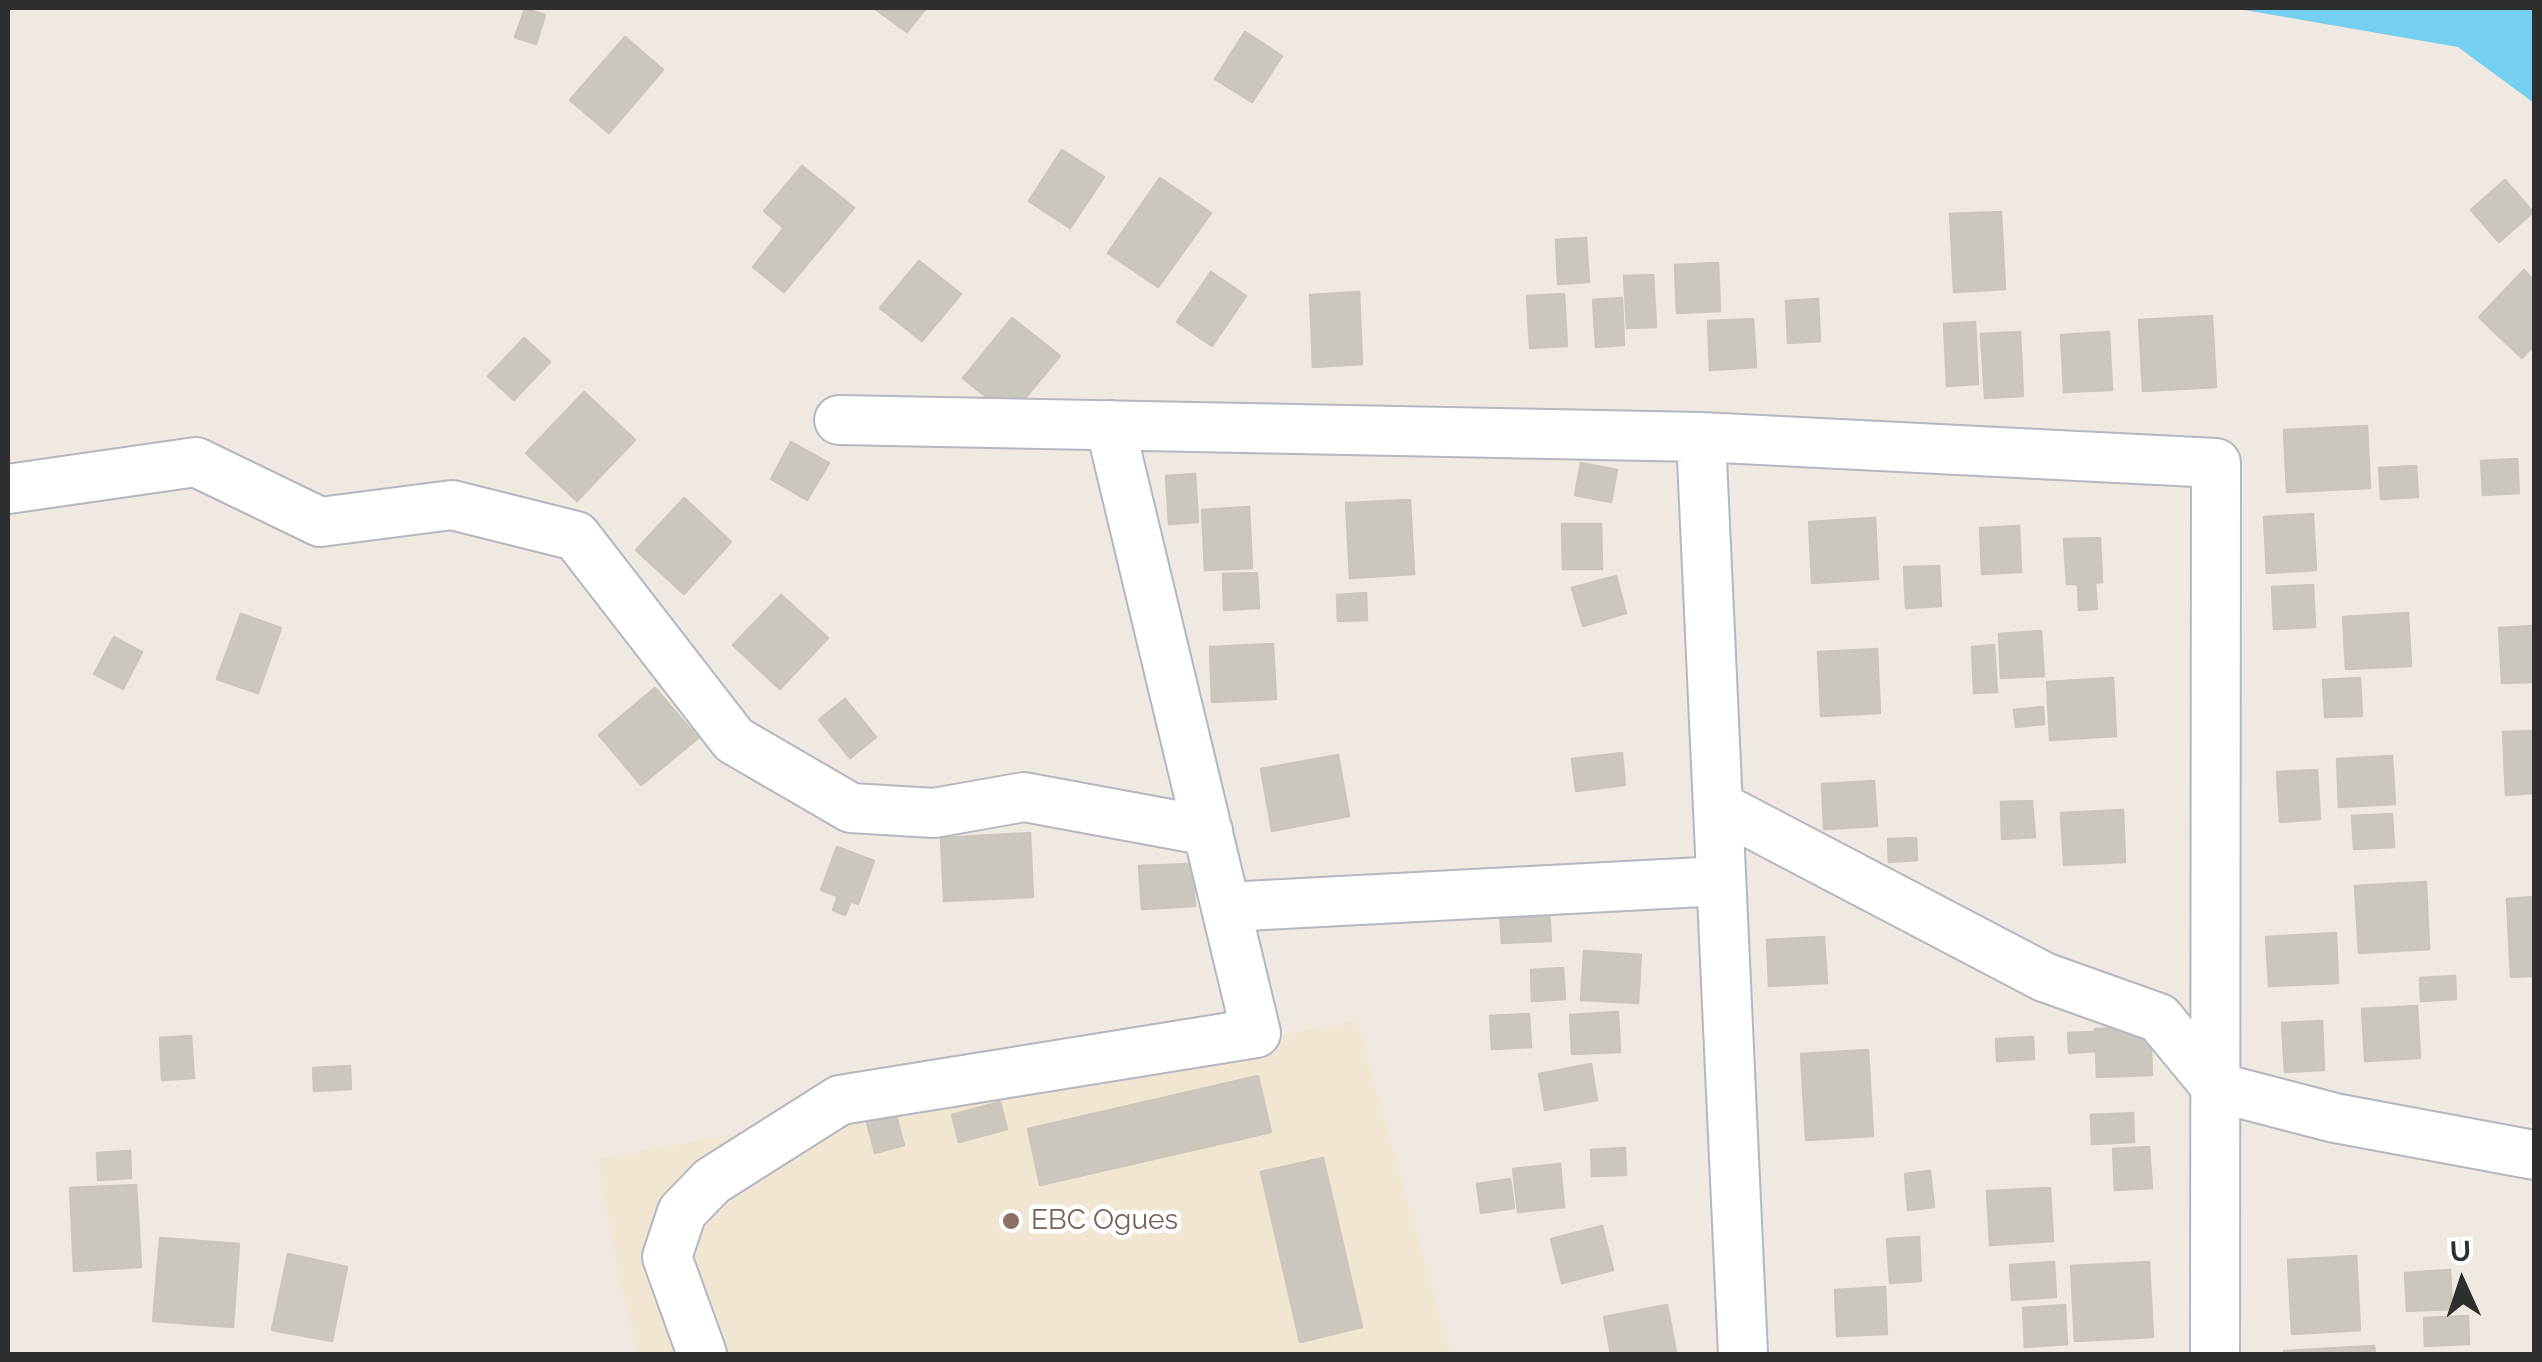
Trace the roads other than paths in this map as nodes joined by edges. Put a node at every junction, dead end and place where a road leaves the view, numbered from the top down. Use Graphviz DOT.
graph roads {
  1 [pos="839,420"];
  2 [pos="1110,425"];
  3 [pos="1701,436"];
  4 [pos="8,490"];
  5 [pos="1718,806"];
  6 [pos="1208,832"];
  7 [pos="1721,881"];
  8 [pos="1226,907"];
  9 [pos="2216,1087"];
  10 [pos="2534,1156"];
  11 [pos="702,1354"];
  12 [pos="1742,1354"];
  13 [pos="2215,1354"];
  1 -- 2 [label="street"];
  2 -- 3 [label="street"];
  2 -- 6 [label="street"];
  3 -- 5 [label="street"];
  3 -- 9 [label="street"];
  4 -- 6 [label="street"];
  5 -- 7 [label="street"];
  5 -- 9 [label="street"];
  6 -- 8 [label="street"];
  7 -- 8 [label="street"];
  7 -- 12 [label="street"];
  8 -- 11 [label="street"];
  9 -- 10 [label="street"];
  9 -- 13 [label="street"];
}
